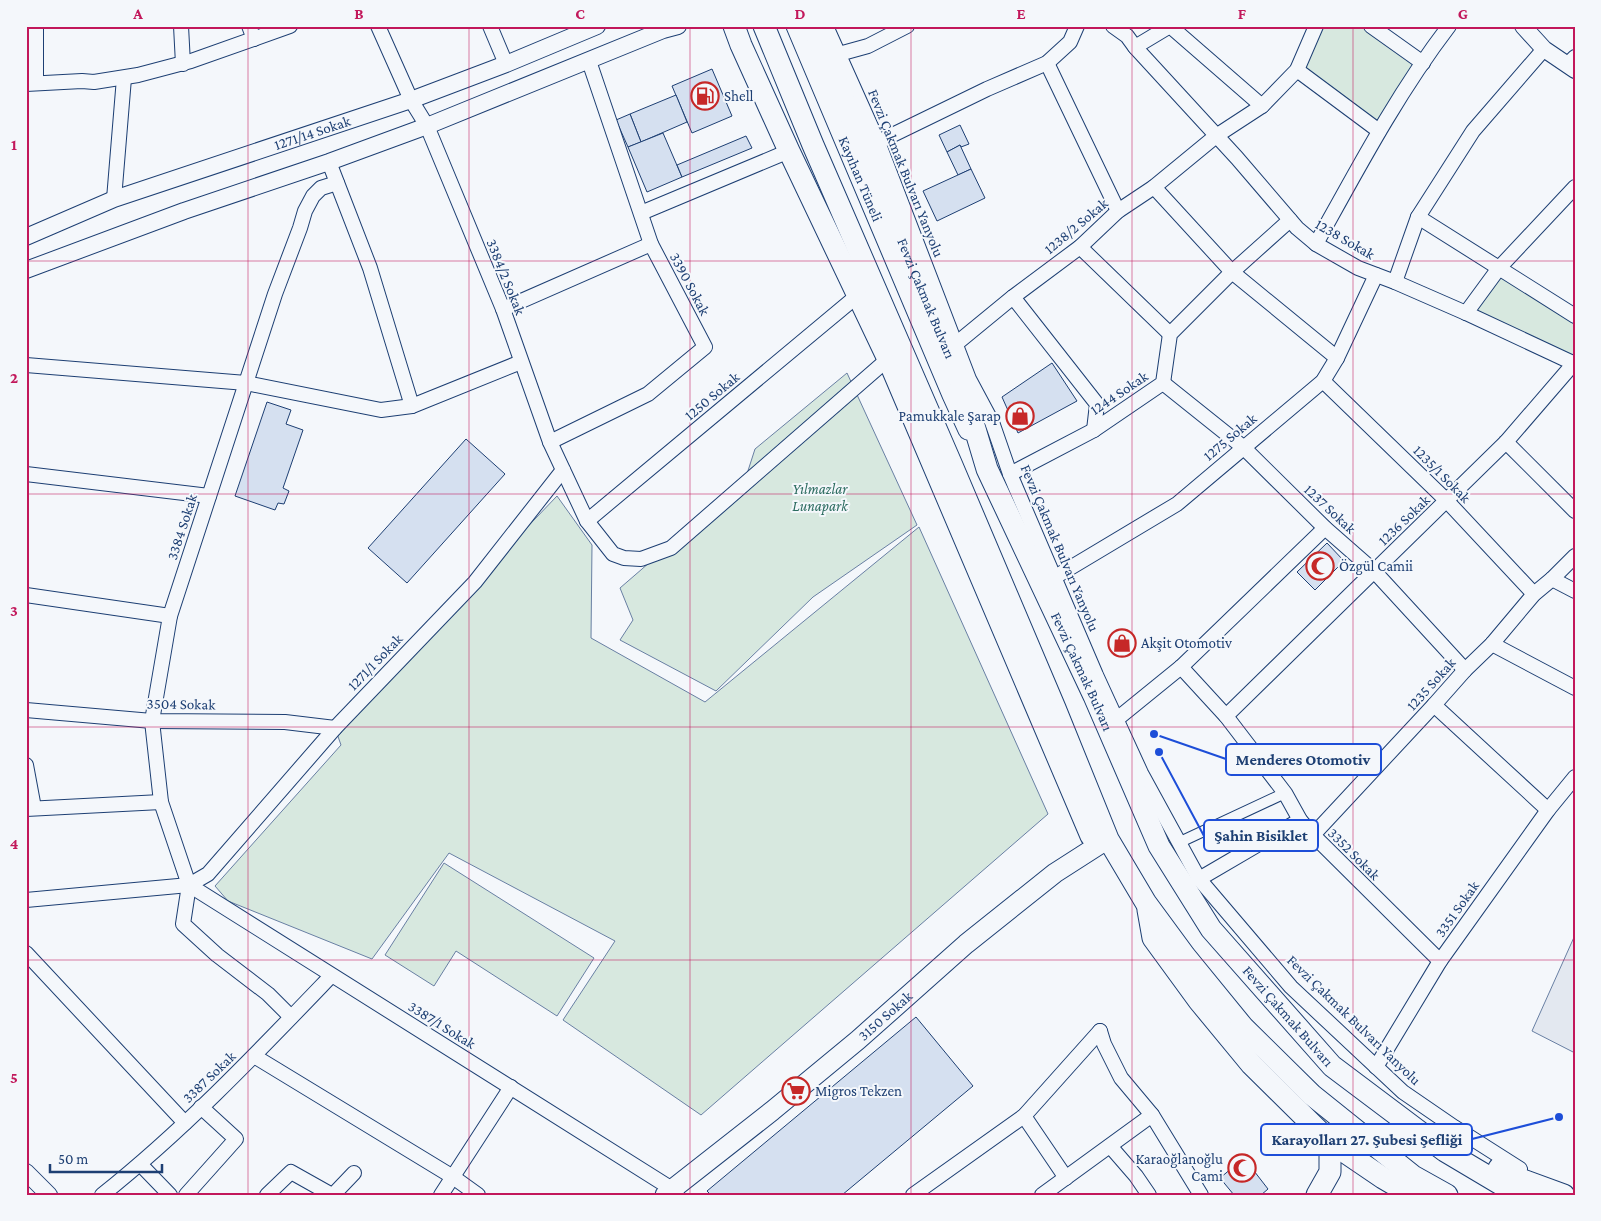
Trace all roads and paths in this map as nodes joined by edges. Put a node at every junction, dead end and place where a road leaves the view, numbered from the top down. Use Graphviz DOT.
graph roads {
  1 [pos="36,26"];
  2 [pos="181,26"];
  3 [pos="290,26"];
  4 [pos="378,26"];
  5 [pos="490,26"];
  6 [pos="597,26"];
  7 [pos="678,26"];
  8 [pos="734,26"];
  9 [pos="764,26"];
  10 [pos="796,26"];
  11 [pos="813,26"];
  12 [pos="826,26"];
  13 [pos="907,26"];
  14 [pos="1077,26"];
  15 [pos="1113,26"];
  16 [pos="1170,26"];
  17 [pos="1316,26"];
  18 [pos="1371,26"];
  19 [pos="1523,26"];
  20 [pos="1448,27"];
  21 [pos="251,33"];
  22 [pos="1135,47"];
  23 [pos="1544,49"];
  24 [pos="839,54"];
  25 [pos="589,61"];
  26 [pos="1047,63"];
  27 [pos="1423,63"];
  28 [pos="1572,63"];
  29 [pos="183,64"];
  30 [pos="506,64"];
  31 [pos="1296,70"];
  32 [pos="124,78"];
  33 [pos="31,84"];
  34 [pos="410,100"];
  35 [pos="1262,106"];
  36 [pos="427,126"];
  37 [pos="1379,131"];
  38 [pos="1216,136"];
  39 [pos="878,142"];
  40 [pos="789,151"];
  41 [pos="329,162"];
  42 [pos="337,183"];
  43 [pos="1154,186"];
  44 [pos="1575,187"];
  45 [pos="114,199"];
  46 [pos="1118,211"];
  47 [pos="641,214"];
  48 [pos="1418,217"];
  49 [pos="1290,220"];
  50 [pos="26,237"];
  51 [pos="651,244"];
  52 [pos="1316,244"];
  53 [pos="1080,247"];
  54 [pos="1498,268"];
  55 [pos="26,270"];
  56 [pos="1232,272"];
  57 [pos="1376,275"];
  58 [pos="1394,282"];
  59 [pos="857,296"];
  60 [pos="1012,297"];
  61 [pos="502,309"];
  62 [pos="1466,313"];
  63 [pos="1575,316"];
  64 [pos="1170,334"];
  65 [pos="957,343"];
  66 [pos="1337,358"];
  67 [pos="888,359"];
  68 [pos="521,362"];
  69 [pos="1574,362"];
  70 [pos="26,365"];
  71 [pos="1323,381"];
  72 [pos="246,383"];
  73 [pos="1163,383"];
  74 [pos="412,406"];
  75 [pos="1094,430"];
  76 [pos="550,442"];
  77 [pos="1506,442"];
  78 [pos="1243,447"];
  79 [pos="563,470"];
  80 [pos="987,470"];
  81 [pos="26,474"];
  82 [pos="1010,474"];
  83 [pos="209,496"];
  84 [pos="1447,501"];
  85 [pos="1575,511"];
  86 [pos="587,521"];
  87 [pos="1325,528"];
  88 [pos="1575,556"];
  89 [pos="1374,571"];
  90 [pos="1054,577"];
  91 [pos="1552,579"];
  92 [pos="1575,591"];
  93 [pos="1534,594"];
  94 [pos="26,595"];
  95 [pos="170,616"];
  96 [pos="1492,644"];
  97 [pos="1181,667"];
  98 [pos="1465,670"];
  99 [pos="1575,688"];
  100 [pos="1434,705"];
  101 [pos="26,710"];
  102 [pos="1226,716"];
  103 [pos="1117,719"];
  104 [pos="152,721"];
  105 [pos="335,728"];
  106 [pos="26,765"];
  107 [pos="1575,777"];
  108 [pos="1285,793"];
  109 [pos="161,802"];
  110 [pos="30,808"];
  111 [pos="1548,810"];
  112 [pos="1300,820"];
  113 [pos="1313,835"];
  114 [pos="1102,843"];
  115 [pos="1178,843"];
  116 [pos="1198,879"];
  117 [pos="189,885"];
  118 [pos="26,900"];
  119 [pos="1146,903"];
  120 [pos="1153,938"];
  121 [pos="26,953"];
  122 [pos="1440,961"];
  123 [pos="331,976"];
  124 [pos="291,1017"];
  125 [pos="254,1056"];
  126 [pos="1376,1067"];
  127 [pos="511,1087"];
  128 [pos="202,1107"];
  129 [pos="1389,1109"];
  130 [pos="1152,1115"];
  131 [pos="1024,1116"];
  132 [pos="185,1123"];
  133 [pos="1330,1142"];
  134 [pos="1110,1146"];
  135 [pos="140,1164"];
  136 [pos="26,1172"];
  137 [pos="354,1173"];
  138 [pos="453,1177"];
  139 [pos="1066,1178"];
  140 [pos="671,1193"];
  141 [pos="1047,1194"];
  142 [pos="1562,1194"];
  143 [pos="49,1195"];
  144 [pos="102,1195"];
  145 [pos="170,1195"];
  146 [pos="186,1195"];
  147 [pos="267,1195"];
  148 [pos="333,1195"];
  149 [pos="441,1195"];
  150 [pos="478,1195"];
  151 [pos="913,1195"];
  152 [pos="1148,1195"];
  153 [pos="1201,1195"];
  154 [pos="1317,1195"];
  155 [pos="1412,1195"];
  156 [pos="1447,1195"];
  157 [pos="1520,1195"];
  1 -- 33 [label="street"];
  2 -- 29 [label="street"];
  3 -- 21 [label="street"];
  4 -- 34 [label="street, 3384/2 Sokak"];
  5 -- 30 [label="street"];
  6 -- 30 [label="street, 1271/14 Sokak"];
  7 -- 25 [label="street"];
  8 -- 40 [label="main road"];
  9 -- 114 [label="main road"];
  10 -- 80 [label="main road, Kayıhan Tüneli"];
  11 -- 80 [label="main road, Fevzi Çakmak Bulvarı"];
  12 -- 24 [label="street, Fevzi Çakmak Bulvarı Yanyolu"];
  13 -- 24 [label="street"];
  14 -- 26 [label="street"];
  15 -- 22 [label="street, 1238 Sokak"];
  16 -- 22 [label="street"];
  16 -- 35 [label="street"];
  17 -- 31 [label="street, 1238/2 Sokak"];
  18 -- 27 [label="street"];
  19 -- 23 [label="street"];
  20 -- 27 [label="street"];
  21 -- 29 [label="street"];
  22 -- 38 [label="street, 1238 Sokak"];
  23 -- 28 [label="street"];
  23 -- 48 [label="street"];
  24 -- 39 [label="street, Fevzi Çakmak Bulvarı Yanyolu"];
  25 -- 36 [label="street"];
  25 -- 47 [label="street, 3390 Sokak"];
  26 -- 39 [label="street"];
  26 -- 46 [label="street"];
  27 -- 37 [label="street"];
  29 -- 32 [label="street"];
  30 -- 34 [label="street, 1271/14 Sokak"];
  31 -- 35 [label="street, 1238/2 Sokak"];
  31 -- 37 [label="street"];
  32 -- 33 [label="street"];
  32 -- 45 [label="street"];
  34 -- 36 [label="street, 3384/2 Sokak"];
  34 -- 45 [label="street, 1271/14 Sokak"];
  35 -- 38 [label="street, 1238/2 Sokak"];
  36 -- 41 [label="street"];
  36 -- 61 [label="street, 3384/2 Sokak"];
  37 -- 52 [label="street"];
  38 -- 43 [label="street, 1238/2 Sokak"];
  38 -- 49 [label="street, 1238 Sokak"];
  39 -- 65 [label="street, Fevzi Çakmak Bulvarı Yanyolu"];
  40 -- 47 [label="street"];
  40 -- 59 [label="main road"];
  41 -- 42 [label="street"];
  41 -- 55 [label="street"];
  42 -- 72 [label="street, 3384 Sokak"];
  42 -- 74 [label="street"];
  43 -- 46 [label="street, 1238/2 Sokak"];
  43 -- 56 [label="street"];
  44 -- 54 [label="street"];
  45 -- 50 [label="street, 1271/14 Sokak"];
  46 -- 53 [label="street, 1238/2 Sokak"];
  47 -- 51 [label="street, 3390 Sokak"];
  48 -- 54 [label="street"];
  48 -- 58 [label="street"];
  49 -- 52 [label="street, 1238 Sokak"];
  49 -- 56 [label="street"];
  51 -- 61 [label="street"];
  51 -- 76 [label="street, 3390 Sokak"];
  52 -- 57 [label="street, 1238 Sokak"];
  53 -- 60 [label="street, 1238/2 Sokak"];
  53 -- 64 [label="street"];
  54 -- 62 [label="street"];
  54 -- 63 [label="street"];
  56 -- 64 [label="street"];
  56 -- 66 [label="street"];
  57 -- 58 [label="street, 1238 Sokak"];
  57 -- 66 [label="street, 1275 Sokak"];
  58 -- 62 [label="street, 1238 Sokak"];
  59 -- 67 [label="main road"];
  59 -- 86 [label="street, 1250 Sokak"];
  60 -- 65 [label="street, 1238/2 Sokak"];
  60 -- 75 [label="street"];
  61 -- 68 [label="street, 3384/2 Sokak"];
  62 -- 69 [label="street, 1238 Sokak"];
  64 -- 73 [label="street, 1244 Sokak"];
  65 -- 82 [label="street, Fevzi Çakmak Bulvarı Yanyolu"];
  66 -- 71 [label="street, 1275 Sokak"];
  67 -- 86 [label="street, 3384/2 Sokak"];
  67 -- 114 [label="main road"];
  68 -- 74 [label="street"];
  68 -- 76 [label="street, 3384/2 Sokak"];
  69 -- 77 [label="street, 1236 Sokak"];
  70 -- 72 [label="street"];
  71 -- 78 [label="street, 1275 Sokak"];
  71 -- 84 [label="street, 1235/1 Sokak"];
  72 -- 74 [label="street"];
  72 -- 83 [label="street, 3384 Sokak"];
  73 -- 75 [label="street, 1244 Sokak"];
  73 -- 78 [label="street, 1237 Sokak"];
  75 -- 82 [label="street, 1244 Sokak"];
  76 -- 79 [label="street, 3384/2 Sokak"];
  77 -- 84 [label="street, 1236 Sokak"];
  77 -- 85 [label="street"];
  78 -- 87 [label="street, 1237 Sokak"];
  78 -- 90 [label="street, 1275 Sokak"];
  79 -- 86 [label="street, 3384/2 Sokak"];
  79 -- 105 [label="street, 1271/1 Sokak"];
  80 -- 129 [label="main road, Fevzi Çakmak Bulvarı"];
  81 -- 83 [label="street"];
  82 -- 90 [label="street, Fevzi Çakmak Bulvarı Yanyolu"];
  83 -- 95 [label="street, 3384 Sokak"];
  84 -- 89 [label="street, 1236 Sokak"];
  84 -- 93 [label="street, 1235/1 Sokak"];
  87 -- 89 [label="street, 1237 Sokak"];
  87 -- 97 [label="street"];
  88 -- 91 [label="street, 1235 Sokak"];
  89 -- 98 [label="street, 1237 Sokak"];
  89 -- 102 [label="street, 1236 Sokak"];
  90 -- 103 [label="street, Fevzi Çakmak Bulvarı Yanyolu"];
  91 -- 92 [label="street"];
  91 -- 93 [label="street, 1235 Sokak"];
  93 -- 96 [label="street, 1235 Sokak"];
  94 -- 95 [label="street"];
  95 -- 104 [label="street, 3384 Sokak"];
  96 -- 98 [label="street, 1235 Sokak"];
  96 -- 99 [label="street"];
  97 -- 102 [label="street, 3352 Sokak"];
  97 -- 103 [label="street"];
  98 -- 100 [label="street, 1235 Sokak"];
  100 -- 111 [label="street"];
  100 -- 113 [label="street, 1235 Sokak"];
  101 -- 104 [label="street, 3504 Sokak"];
  102 -- 108 [label="street, 3352 Sokak"];
  103 -- 115 [label="street, Fevzi Çakmak Bulvarı Yanyolu"];
  104 -- 105 [label="street, 3504 Sokak"];
  104 -- 109 [label="street, 3384 Sokak"];
  105 -- 117 [label="street, 1271/1 Sokak"];
  106 -- 110 [label="street"];
  107 -- 111 [label="street, 3351 Sokak"];
  108 -- 112 [label="street, 3352 Sokak"];
  108 -- 115 [label="street"];
  109 -- 110 [label="street"];
  109 -- 117 [label="street, 3384 Sokak"];
  111 -- 122 [label="street, 3351 Sokak"];
  112 -- 113 [label="street, 3352 Sokak"];
  112 -- 116 [label="street"];
  113 -- 122 [label="street, 3352 Sokak"];
  114 -- 119 [label="main road"];
  114 -- 120 [label="main road"];
  114 -- 140 [label="main road, 3150 Sokak"];
  115 -- 116 [label="street, Fevzi Çakmak Bulvarı Yanyolu"];
  116 -- 126 [label="street, Fevzi Çakmak Bulvarı Yanyolu"];
  117 -- 118 [label="street"];
  117 -- 123 [label="street, 3387/1 Sokak"];
  117 -- 124 [label="street"];
  119 -- 120 [label="main road"];
  119 -- 156 [label="main road"];
  120 -- 133 [label="main road"];
  121 -- 132 [label="street"];
  122 -- 126 [label="street, 3351 Sokak"];
  123 -- 124 [label="street, 3387 Sokak"];
  123 -- 127 [label="street, 3387/1 Sokak"];
  124 -- 125 [label="street, 3387 Sokak"];
  125 -- 128 [label="street, 3387 Sokak"];
  125 -- 138 [label="street"];
  126 -- 142 [label="street, Fevzi Çakmak Bulvarı Yanyolu"];
  127 -- 138 [label="street"];
  127 -- 140 [label="street, 3387/1 Sokak"];
  128 -- 132 [label="street, 3387 Sokak"];
  128 -- 146 [label="street"];
  129 -- 142 [label="main road"];
  129 -- 157 [label="main road, Fevzi Çakmak Bulvarı"];
  130 -- 131 [label="street"];
  130 -- 134 [label="street"];
  130 -- 153 [label="street"];
  131 -- 139 [label="street"];
  131 -- 151 [label="street"];
  132 -- 135 [label="street, 3387 Sokak"];
  133 -- 154 [label="main road"];
  133 -- 155 [label="main road"];
  134 -- 139 [label="street"];
  134 -- 152 [label="street"];
  135 -- 144 [label="street, 3387 Sokak"];
  135 -- 145 [label="street"];
  136 -- 143 [label="street"];
  137 -- 148 [label="street"];
  138 -- 149 [label="street"];
  138 -- 150 [label="street"];
  139 -- 141 [label="street"];
  147 -- 148 [label="street"];
}
